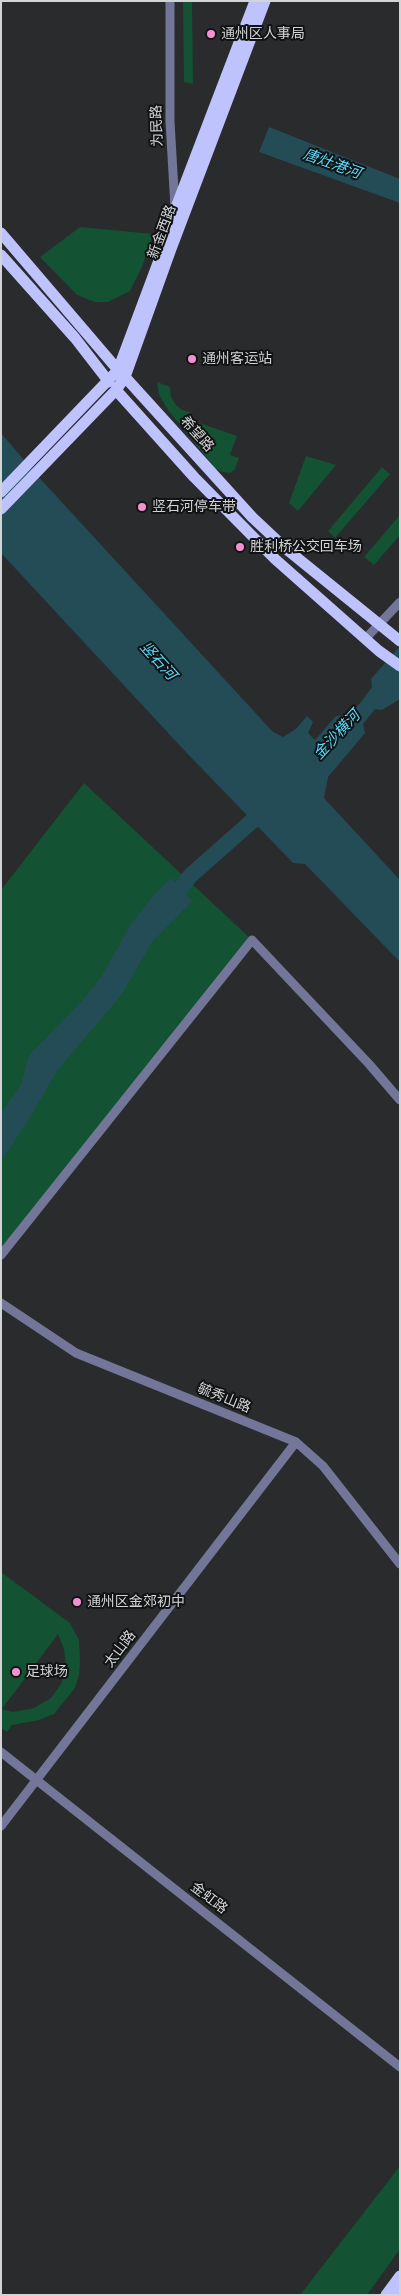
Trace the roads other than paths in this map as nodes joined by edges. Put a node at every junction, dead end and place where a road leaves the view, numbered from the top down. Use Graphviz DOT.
graph roads {
  1 [pos="170,1"];
  2 [pos="255,1"];
  3 [pos="265,1"];
  4 [pos="175,210"];
  5 [pos="1,233"];
  6 [pos="171,250"];
  7 [pos="1,255"];
  8 [pos="122,374"];
  9 [pos="113,386"];
  10 [pos="51,450"];
  11 [pos="1,492"];
  12 [pos="1,509"];
  13 [pos="400,602"];
  14 [pos="379,624"];
  15 [pos="366,638"];
  16 [pos="396,638"];
  17 [pos="400,666"];
  18 [pos="400,1100"];
  19 [pos="1,1256"];
  20 [pos="1,1303"];
  21 [pos="296,1442"];
  22 [pos="400,1564"];
  23 [pos="1,1752"];
  24 [pos="37,1780"];
  25 [pos="1,1826"];
  26 [pos="400,2067"];
  27 [pos="400,2276"];
  28 [pos="400,2290"];
  29 [pos="386,2295"];
  30 [pos="396,2295"];
  1 -- 4 [label="street, 为民路"];
  2 -- 4 [label="main road, 新金西路"];
  3 -- 6 [label="main road, 新金西路"];
  4 -- 6 [label="street, 为民路"];
  4 -- 8 [label="main road, 新金西路"];
  5 -- 8 [label="main road, 希望路"];
  6 -- 8 [label="main road, 新金西路"];
  7 -- 9 [label="main road"];
  8 -- 9 [label="main road, 新金西路"];
  8 -- 14 [label="main road, 希望路"];
  9 -- 10 [label="main road, 新金西路"];
  9 -- 15 [label="main road"];
  10 -- 11 [label="main road"];
  10 -- 12 [label="main road"];
  13 -- 14 [label="street"];
  14 -- 15 [label="street"];
  14 -- 16 [label="main road, 希望路"];
  15 -- 17 [label="main road"];
  18 -- 19 [label="street"];
  20 -- 21 [label="street, 毓秀山路"];
  21 -- 22 [label="street, 毓秀山路"];
  21 -- 24 [label="street, 太山路"];
  23 -- 24 [label="street, 金虹路"];
  24 -- 25 [label="street, 太山路"];
  24 -- 26 [label="street, 金虹路"];
  27 -- 29 [label="main road"];
  28 -- 30 [label="main road"];
}
